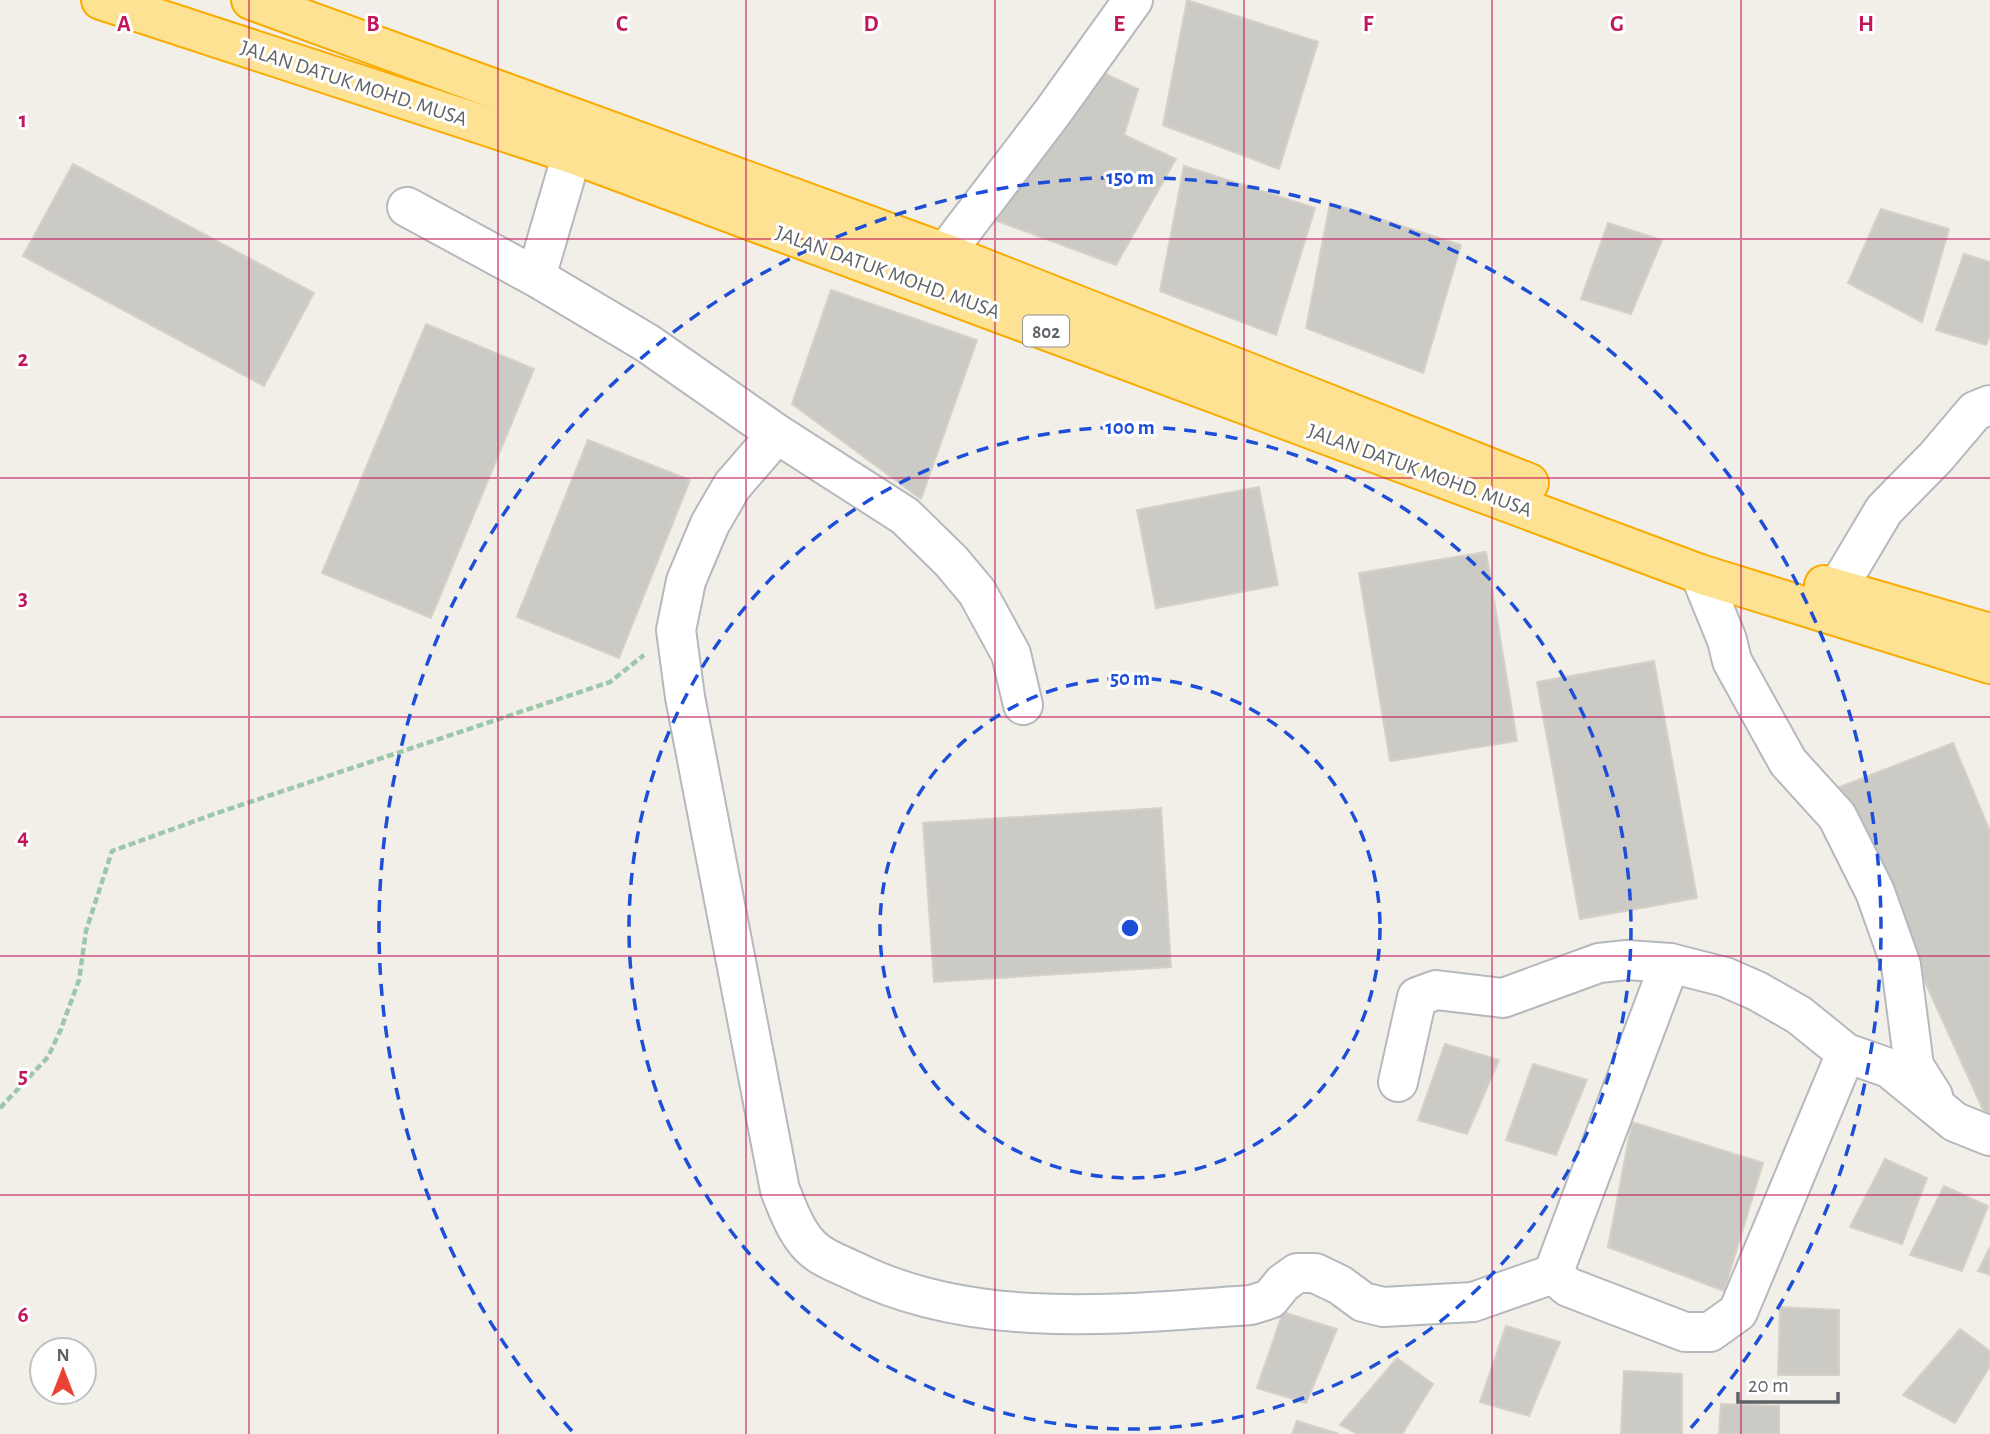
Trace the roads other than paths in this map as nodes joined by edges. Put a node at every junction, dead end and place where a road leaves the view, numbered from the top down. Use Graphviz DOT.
graph roads {
  1 [pos="101,0"];
  2 [pos="251,0"];
  3 [pos="1133,0"];
  4 [pos="572,154"];
  5 [pos="407,207"];
  6 [pos="945,253"];
  7 [pos="536,277"];
  8 [pos="1990,405"];
  9 [pos="777,434"];
  10 [pos="1700,574"];
  11 [pos="1837,589"];
  12 [pos="1990,633"];
  13 [pos="1990,664"];
  14 [pos="1023,705"];
  15 [pos="1670,963"];
  16 [pos="1846,1053"];
  17 [pos="1398,1082"];
  18 [pos="1955,1122"];
  19 [pos="1990,1136"];
  20 [pos="1553,1274"];
  1 -- 4 [label="highway, JALAN DATUK MOHD. MUSA / 802"];
  2 -- 6 [label="highway, JALAN DATUK MOHD. MUSA / 802"];
  3 -- 6 [label="street"];
  4 -- 7 [label="street"];
  4 -- 10 [label="highway, JALAN DATUK MOHD. MUSA / 802"];
  5 -- 7 [label="street"];
  6 -- 11 [label="highway, JALAN DATUK MOHD. MUSA / 802"];
  7 -- 9 [label="street"];
  8 -- 11 [label="street"];
  9 -- 14 [label="street"];
  9 -- 20 [label="street"];
  10 -- 13 [label="highway, JALAN DATUK MOHD. MUSA / 802"];
  10 -- 18 [label="street"];
  11 -- 12 [label="highway, JALAN DATUK MOHD. MUSA / 802"];
  15 -- 16 [label="street"];
  15 -- 17 [label="street"];
  15 -- 20 [label="street"];
  16 -- 18 [label="street"];
  16 -- 20 [label="street"];
  18 -- 19 [label="street"];
}
